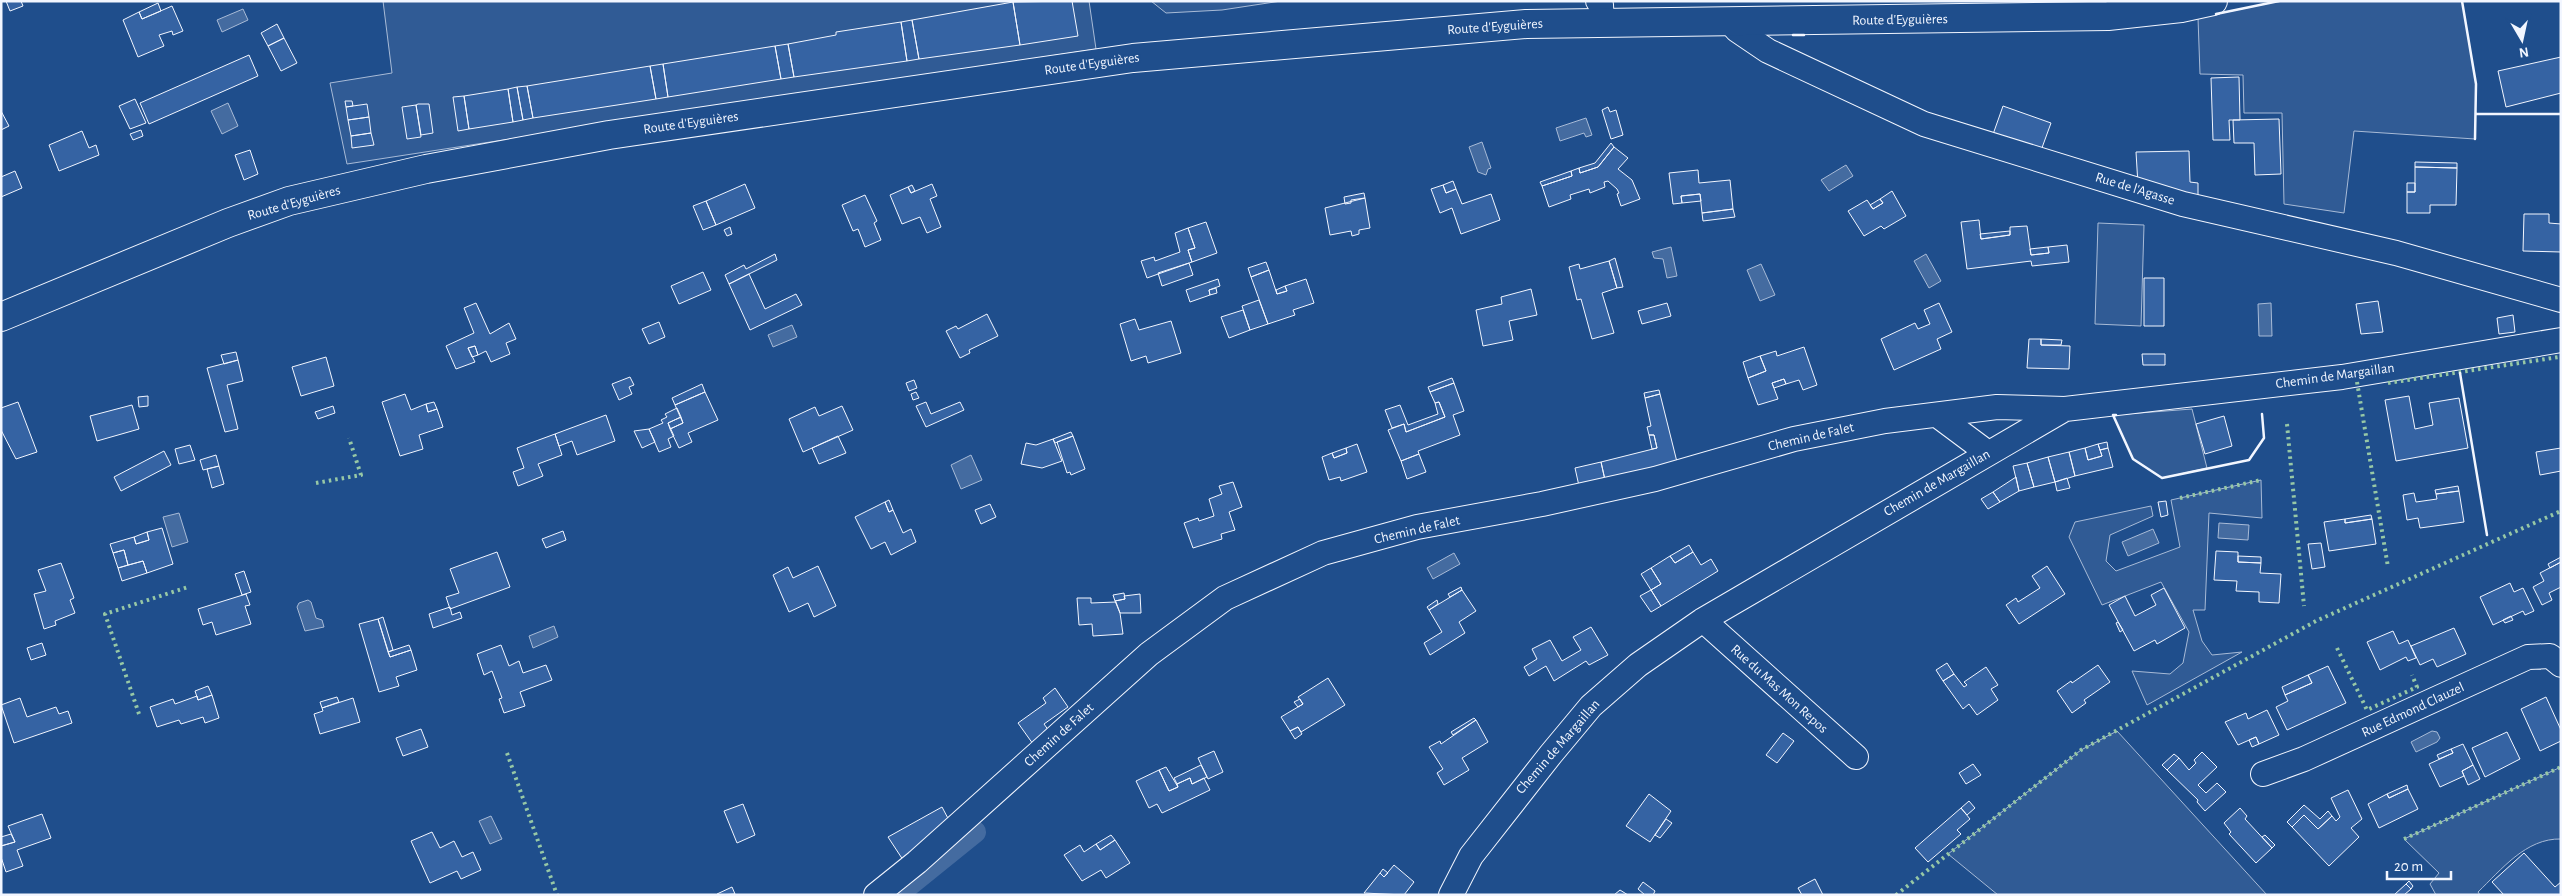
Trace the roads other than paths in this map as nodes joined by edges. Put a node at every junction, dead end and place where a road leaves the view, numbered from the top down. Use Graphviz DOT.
graph roads {
  1 [pos="2214,1"];
  2 [pos="1600,12"];
  3 [pos="1730,22"];
  4 [pos="2561,300"];
  5 [pos="1,316"];
  6 [pos="2561,340"];
  7 [pos="2065,409"];
  8 [pos="1937,416"];
  9 [pos="1988,453"];
  10 [pos="1703,620"];
  11 [pos="2561,665"];
  12 [pos="1856,757"];
  13 [pos="2263,774"];
  14 [pos="876,895"];
  15 [pos="1451,895"];
  1 -- 3 [label="main road, Route d'Eyguières"];
  2 -- 3 [label="main road, Route d'Eyguières"];
  2 -- 5 [label="main road, Route d'Eyguières"];
  3 -- 4 [label="street, Rue de l'Agasse"];
  6 -- 7 [label="street, Chemin de Margaillan"];
  7 -- 8 [label="street, Chemin de Falet"];
  7 -- 9 [label="street, Chemin de Margaillan"];
  8 -- 9 [label="street"];
  8 -- 14 [label="street, Chemin de Falet"];
  9 -- 10 [label="street, Chemin de Margaillan"];
  10 -- 12 [label="street, Rue du Mas Mon Repos"];
  10 -- 15 [label="street, Chemin de Margaillan"];
  11 -- 13 [label="street, Rue Edmond Clauzel"];
}
